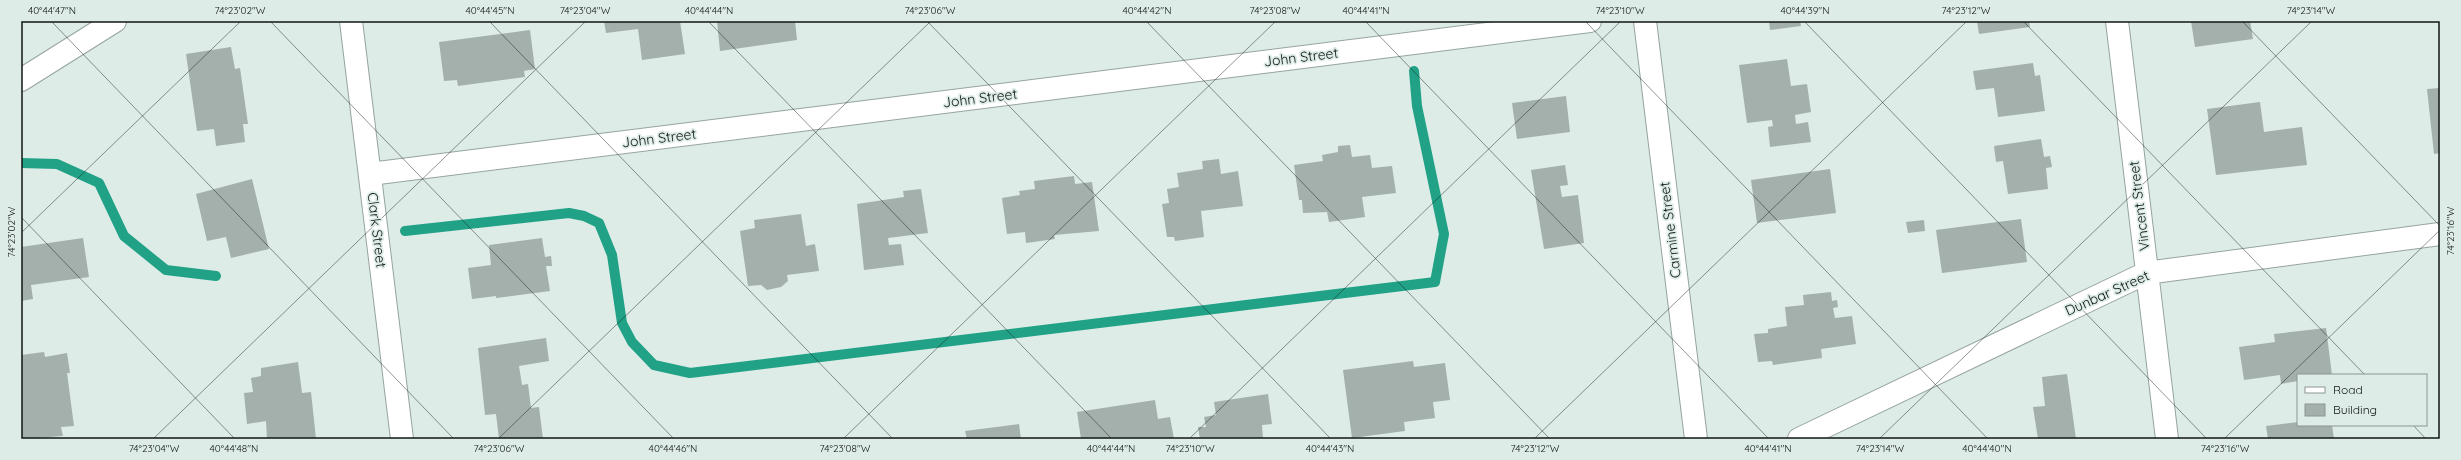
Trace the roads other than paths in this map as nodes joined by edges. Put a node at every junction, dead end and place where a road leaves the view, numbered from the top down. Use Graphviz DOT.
graph roads {
  1 [pos="115,21"];
  2 [pos="351,21"];
  3 [pos="1590,21"];
  4 [pos="1645,21"];
  5 [pos="2117,21"];
  6 [pos="21,80"];
  7 [pos="370,174"];
  8 [pos="2440,234"];
  9 [pos="2146,273"];
  10 [pos="402,439"];
  11 [pos="1696,439"];
  12 [pos="1799,439"];
  13 [pos="2167,439"];
  1 -- 6 [label="street"];
  2 -- 7 [label="street, Clark Street"];
  3 -- 7 [label="street, John Street"];
  4 -- 11 [label="street, Carmine Street"];
  5 -- 9 [label="street, Vincent Street"];
  7 -- 10 [label="street, Clark Street"];
  8 -- 9 [label="street, Dunbar Street"];
  9 -- 12 [label="street, Dunbar Street"];
  9 -- 13 [label="street, Vincent Street"];
}
